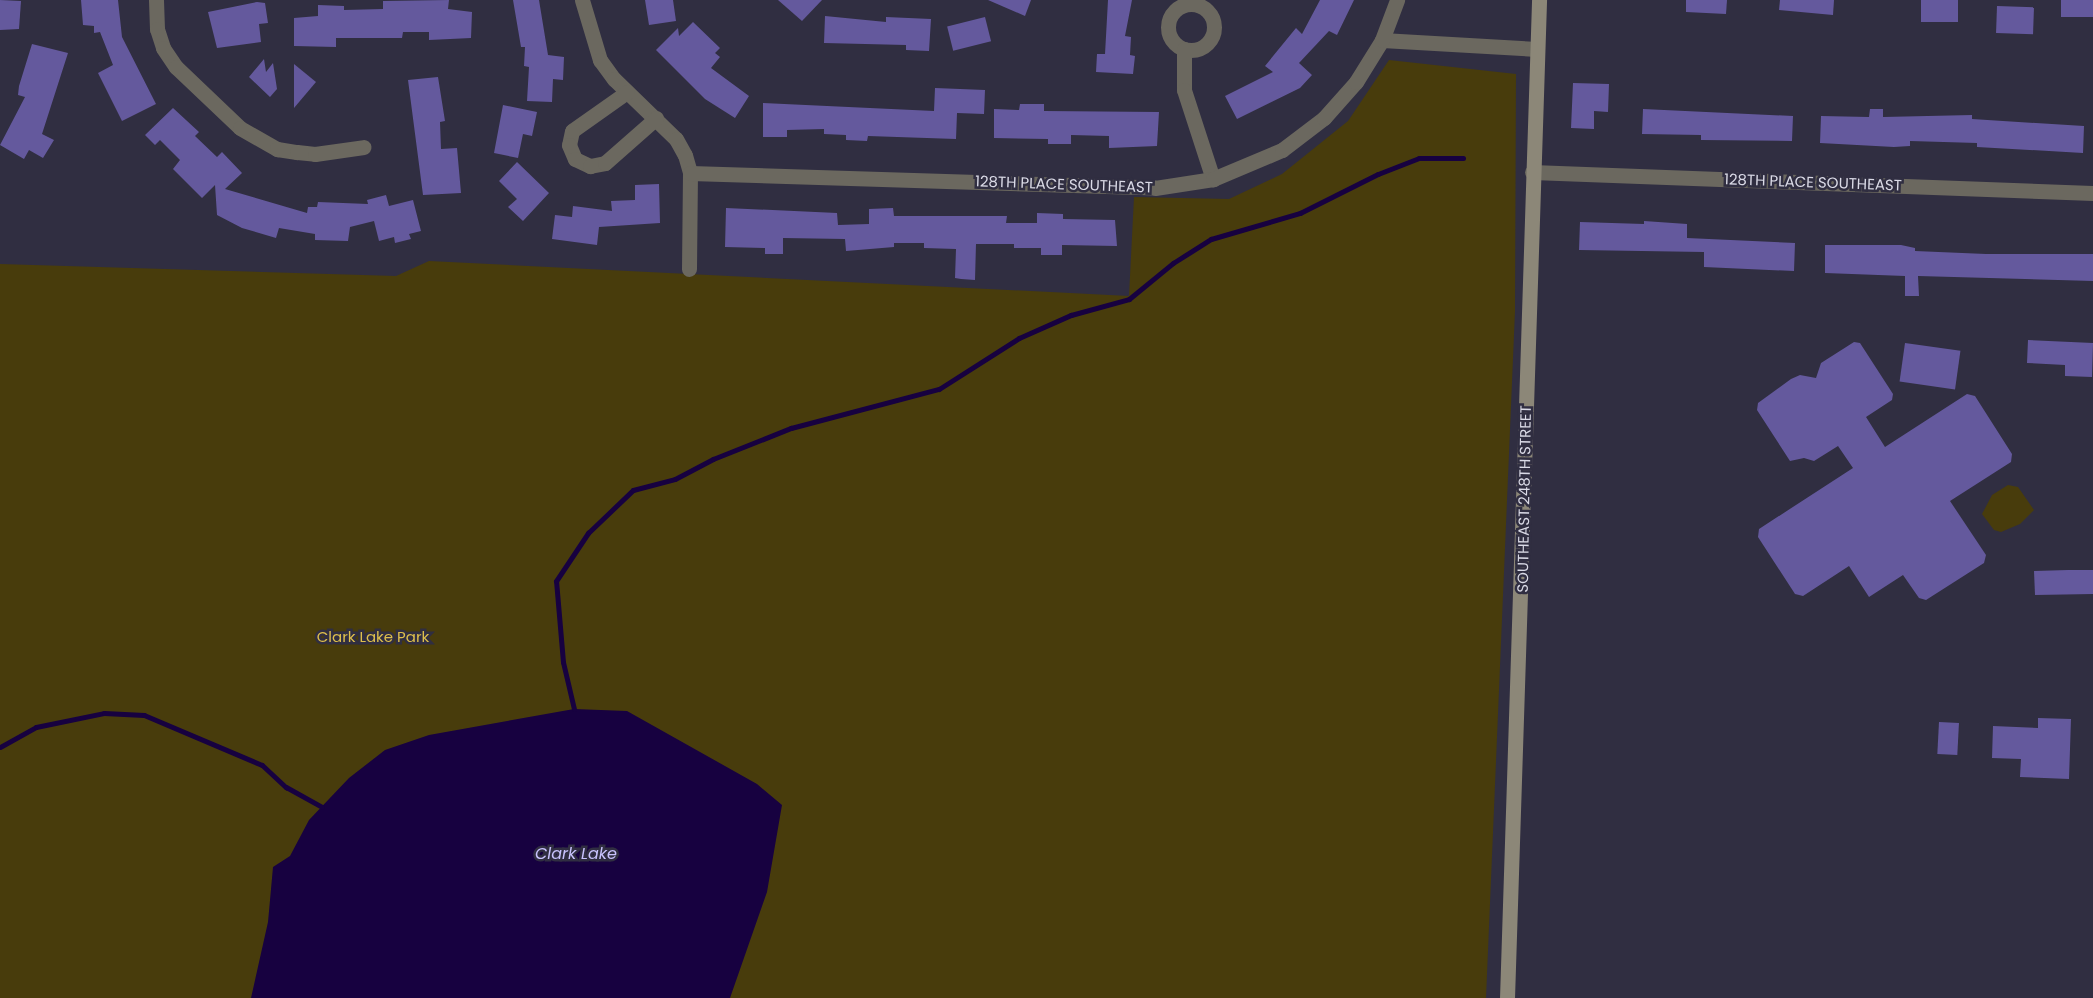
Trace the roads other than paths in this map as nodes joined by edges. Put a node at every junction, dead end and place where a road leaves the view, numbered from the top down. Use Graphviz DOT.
graph roads {
  1 [pos="156,0"];
  2 [pos="582,0"];
  3 [pos="1397,0"];
  4 [pos="1539,0"];
  5 [pos="1382,40"];
  6 [pos="1184,49"];
  7 [pos="1537,49"];
  8 [pos="627,92"];
  9 [pos="656,118"];
  10 [pos="364,147"];
  11 [pos="1532,172"];
  12 [pos="690,173"];
  13 [pos="1213,179"];
  14 [pos="2093,193"];
  15 [pos="689,269"];
  16 [pos="1507,998"];
  1 -- 10 [label="street"];
  2 -- 8 [label="street"];
  3 -- 5 [label="street, 128TH PLACE SOUTHEAST"];
  4 -- 7 [label="street, SOUTHEAST 248TH STREET"];
  5 -- 7 [label="street"];
  5 -- 13 [label="street, 128TH PLACE SOUTHEAST"];
  6 -- 13 [label="street"];
  7 -- 11 [label="street, SOUTHEAST 248TH STREET"];
  8 -- 9 [label="street"];
  8 -- 9 [label="street"];
  9 -- 12 [label="street"];
  11 -- 14 [label="street, 128TH PLACE SOUTHEAST"];
  11 -- 16 [label="street, SOUTHEAST 248TH STREET"];
  12 -- 13 [label="street, 128TH PLACE SOUTHEAST"];
  12 -- 15 [label="street"];
}
